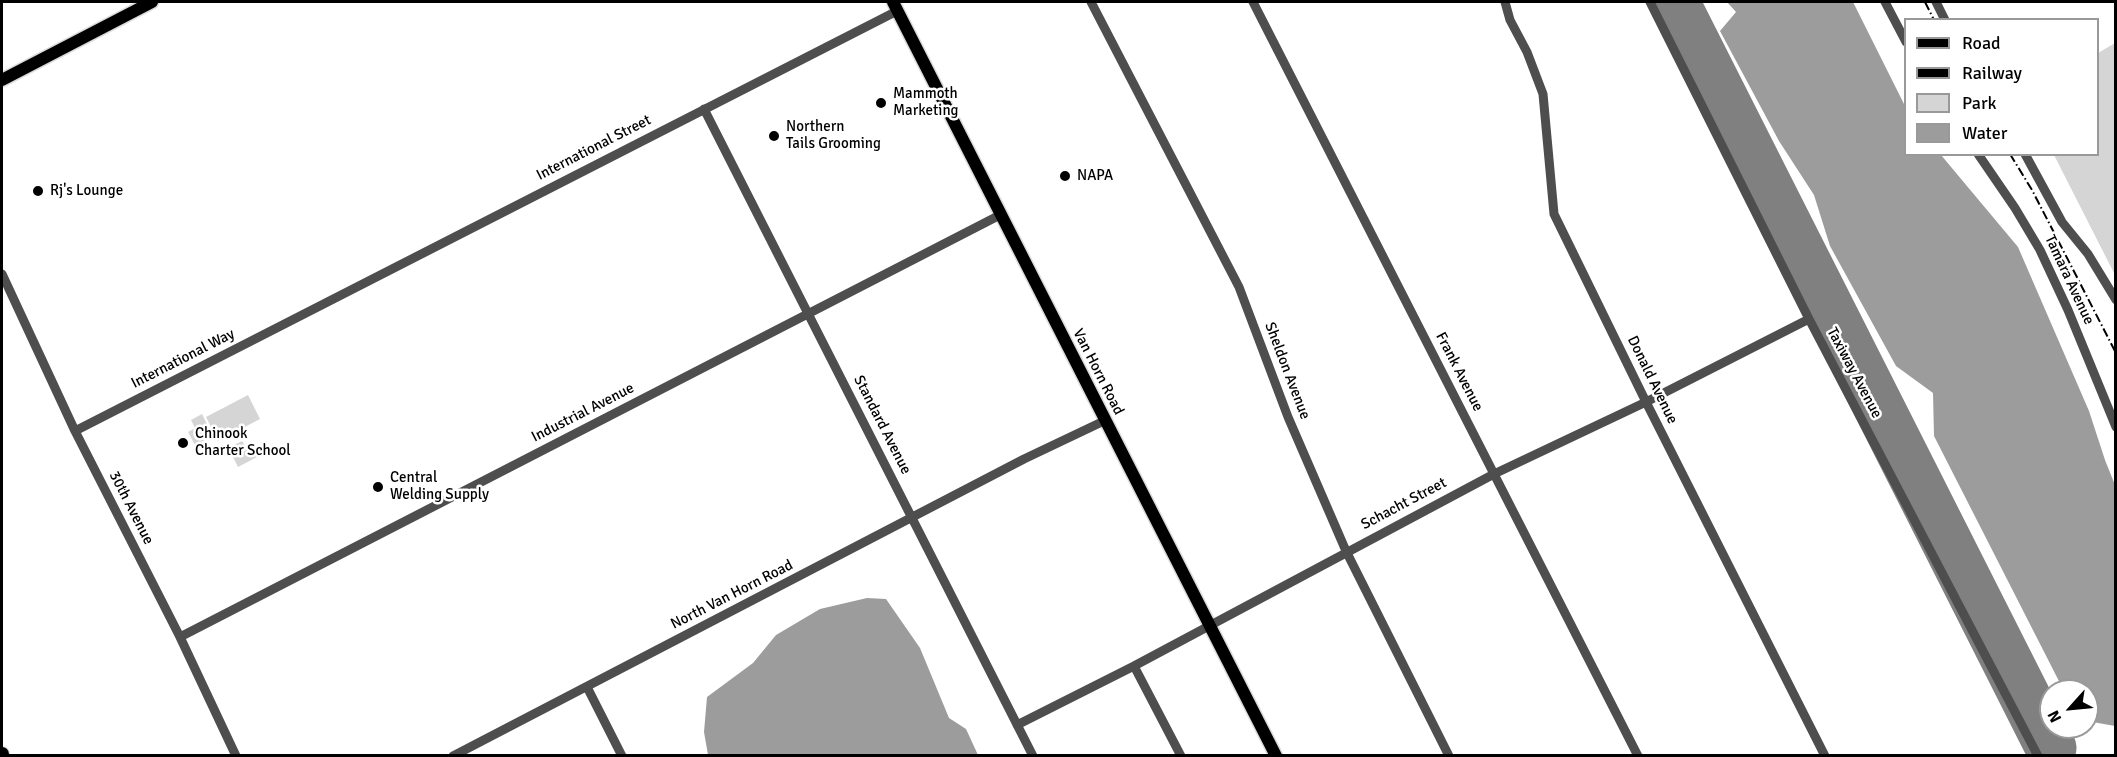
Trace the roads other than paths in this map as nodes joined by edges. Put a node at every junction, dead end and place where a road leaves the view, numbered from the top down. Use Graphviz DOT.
graph roads {
  1 [pos="152,2"];
  2 [pos="1091,2"];
  3 [pos="1253,2"];
  4 [pos="1505,2"];
  5 [pos="1650,2"];
  6 [pos="1885,2"];
  7 [pos="1936,2"];
  8 [pos="895,6"];
  9 [pos="1944,18"];
  10 [pos="1904,40"];
  11 [pos="2,80"];
  12 [pos="704,109"];
  13 [pos="1979,156"];
  14 [pos="2026,156"];
  15 [pos="1000,216"];
  16 [pos="2,274"];
  17 [pos="2115,300"];
  18 [pos="304,313"];
  19 [pos="809,314"];
  20 [pos="1809,319"];
  21 [pos="1646,402"];
  22 [pos="1106,420"];
  23 [pos="2115,427"];
  24 [pos="75,431"];
  25 [pos="1494,474"];
  26 [pos="912,518"];
  27 [pos="1346,551"];
  28 [pos="1210,626"];
  29 [pos="180,637"];
  30 [pos="1134,666"];
  31 [pos="587,687"];
  32 [pos="1017,725"];
  33 [pos="236,756"];
  34 [pos="453,756"];
  35 [pos="622,756"];
  36 [pos="1033,756"];
  37 [pos="1181,756"];
  38 [pos="1276,756"];
  39 [pos="1449,756"];
  40 [pos="1638,756"];
  41 [pos="1825,756"];
  42 [pos="2038,756"];
  1 -- 11 [label="main road"];
  2 -- 27 [label="street, Sheldon Avenue"];
  3 -- 25 [label="street, Frank Avenue"];
  4 -- 21 [label="street, Donald Avenue"];
  5 -- 20 [label="street, Taxiway Avenue"];
  6 -- 10 [label="street"];
  7 -- 9 [label="street"];
  8 -- 12 [label="street, International Street"];
  8 -- 15 [label="main road, Van Horn Road"];
  12 -- 18 [label="street, International Street"];
  12 -- 19 [label="street, Standard Avenue"];
  13 -- 23 [label="street, Tamara Avenue"];
  14 -- 17 [label="street"];
  15 -- 19 [label="street, Industrial Avenue"];
  15 -- 22 [label="main road, Van Horn Road"];
  16 -- 24 [label="street, 30th Avenue"];
  18 -- 24 [label="street, International Way"];
  19 -- 26 [label="street, Standard Avenue"];
  19 -- 29 [label="street, Industrial Avenue"];
  20 -- 21 [label="street, Schacht Street"];
  20 -- 42 [label="street, Taxiway Avenue"];
  21 -- 25 [label="street, Schacht Street"];
  21 -- 41 [label="street, Donald Avenue"];
  22 -- 26 [label="street, North Van Horn Road"];
  22 -- 28 [label="main road, Van Horn Road"];
  24 -- 29 [label="street, 30th Avenue"];
  25 -- 27 [label="street, Schacht Street"];
  25 -- 40 [label="street, Frank Avenue"];
  26 -- 31 [label="street, North Van Horn Road"];
  26 -- 32 [label="street, Standard Avenue"];
  27 -- 28 [label="street, Schacht Street"];
  27 -- 39 [label="street, Sheldon Avenue"];
  28 -- 30 [label="street, Schacht Street"];
  28 -- 38 [label="main road, Van Horn Road"];
  29 -- 33 [label="street, 30th Avenue"];
  30 -- 32 [label="street, Schacht Street"];
  30 -- 37 [label="street"];
  31 -- 34 [label="street, North Van Horn Road"];
  31 -- 35 [label="street"];
  32 -- 36 [label="street, Standard Avenue"];
}
